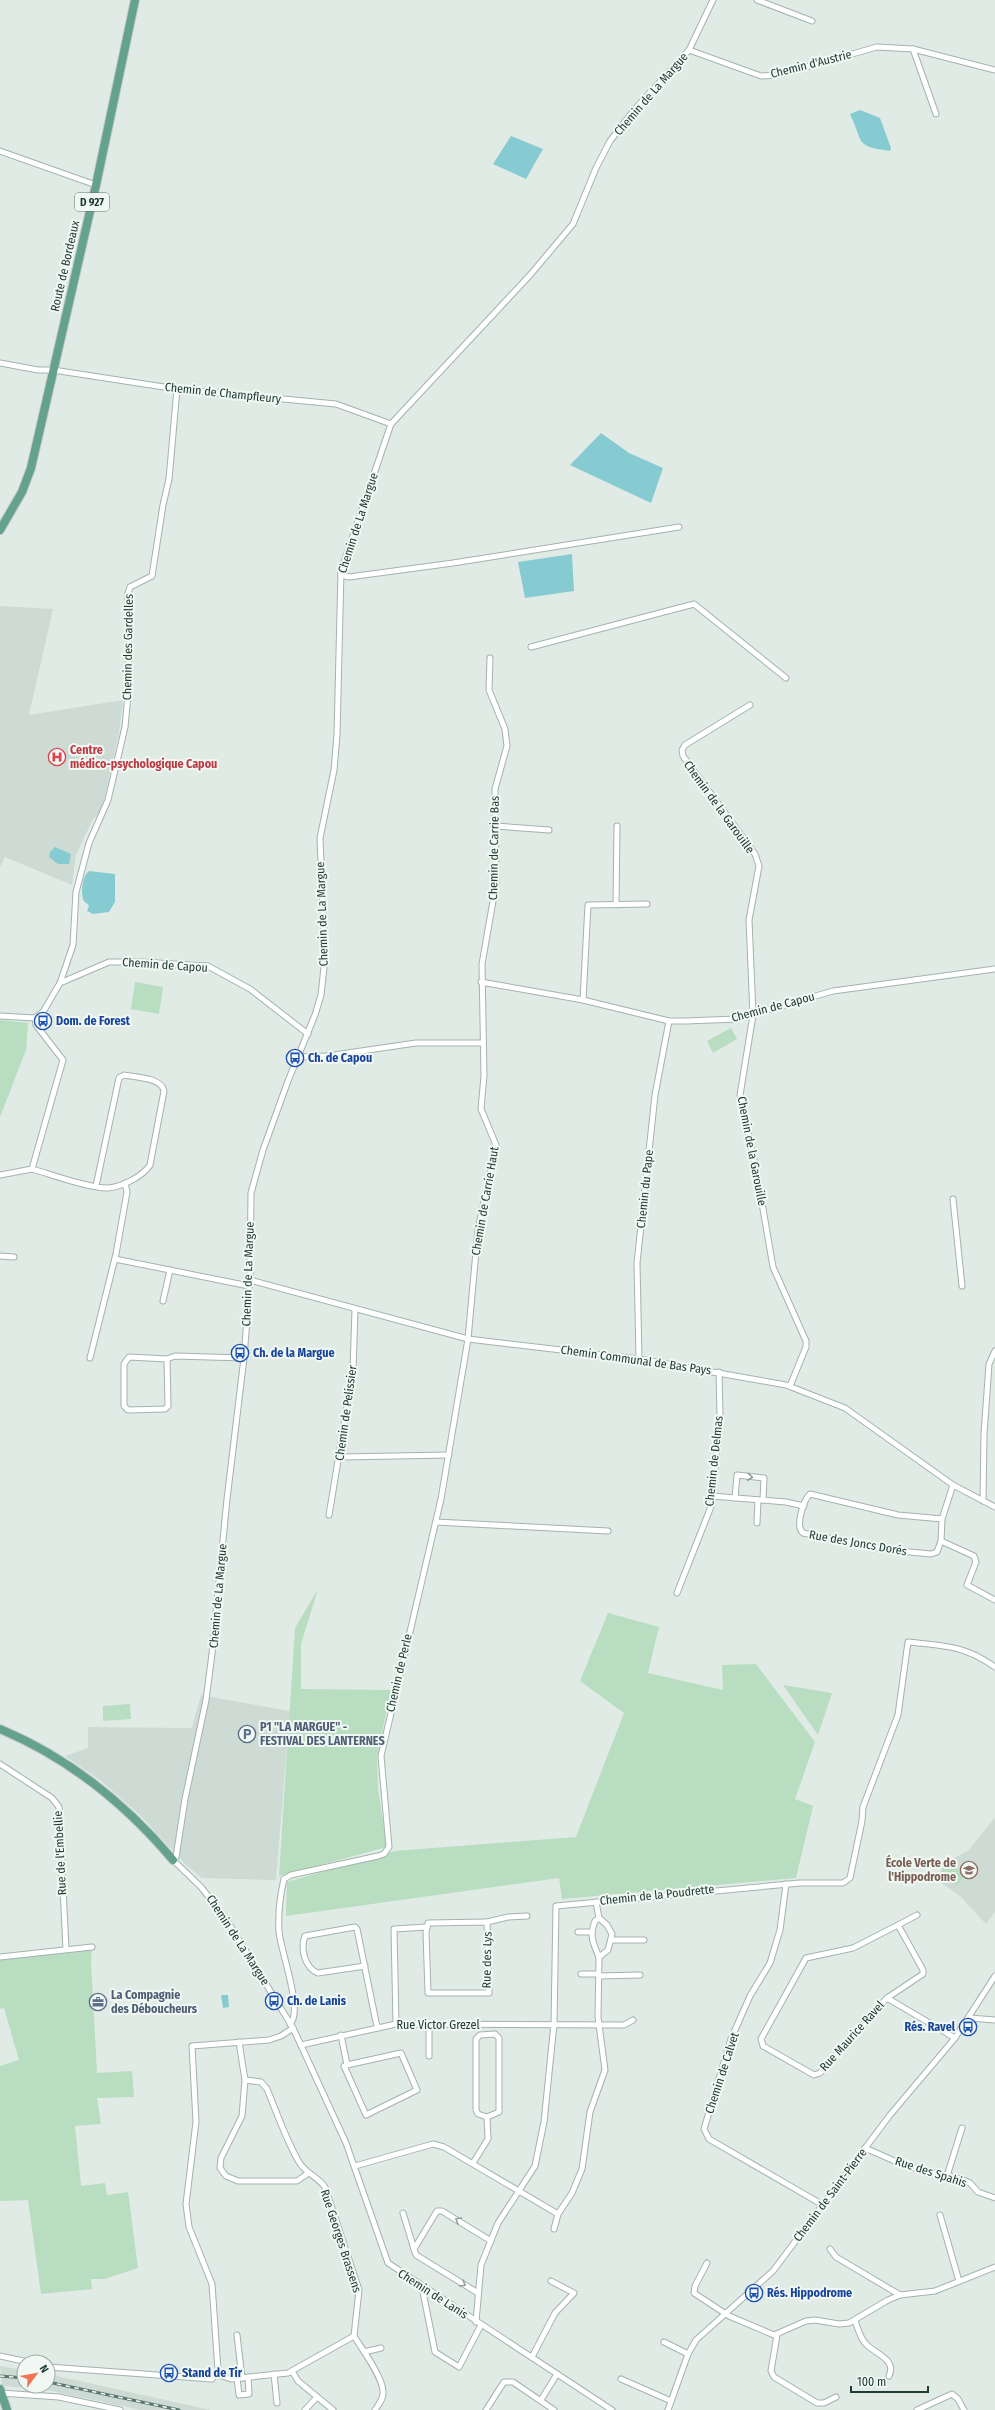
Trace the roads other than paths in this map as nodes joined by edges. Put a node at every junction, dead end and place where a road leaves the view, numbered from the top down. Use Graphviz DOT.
graph roads {
  1 [pos="135,0"];
  2 [pos="713,0"];
  3 [pos="757,0"];
  4 [pos="812,21"];
  5 [pos="913,49"];
  6 [pos="689,50"];
  7 [pos="995,70"];
  8 [pos="936,114"];
  9 [pos="0,151"];
  10 [pos="96,185"];
  11 [pos="0,363"];
  12 [pos="53,370"];
  13 [pos="177,389"];
  14 [pos="391,424"];
  15 [pos="679,527"];
  16 [pos="0,530"];
  17 [pos="341,575"];
  18 [pos="531,647"];
  19 [pos="490,658"];
  20 [pos="786,678"];
  21 [pos="750,705"];
  22 [pos="495,826"];
  23 [pos="617,826"];
  24 [pos="549,830"];
  25 [pos="647,904"];
  26 [pos="616,905"];
  27 [pos="995,969"];
  28 [pos="481,982"];
  29 [pos="60,983"];
  30 [pos="583,1000"];
  31 [pos="753,1015"];
  32 [pos="0,1016"];
  33 [pos="35,1018"];
  34 [pos="670,1021"];
  35 [pos="308,1034"];
  36 [pos="483,1043"];
  37 [pos="298,1057"];
  38 [pos="32,1169"];
  39 [pos="0,1175"];
  40 [pos="125,1183"];
  41 [pos="96,1186"];
  42 [pos="953,1199"];
  43 [pos="0,1256"];
  44 [pos="14,1257"];
  45 [pos="115,1258"];
  46 [pos="170,1270"];
  47 [pos="249,1283"];
  48 [pos="962,1286"];
  49 [pos="163,1301"];
  50 [pos="356,1310"];
  51 [pos="468,1339"];
  52 [pos="995,1351"];
  53 [pos="90,1358"];
  54 [pos="244,1358"];
  55 [pos="167,1359"];
  56 [pos="639,1359"];
  57 [pos="719,1372"];
  58 [pos="790,1386"];
  59 [pos="449,1455"];
  60 [pos="340,1457"];
  61 [pos="953,1484"];
  62 [pos="712,1496"];
  63 [pos="735,1498"];
  64 [pos="760,1500"];
  65 [pos="983,1501"];
  66 [pos="804,1506"];
  67 [pos="995,1507"];
  68 [pos="329,1515"];
  69 [pos="942,1519"];
  70 [pos="436,1522"];
  71 [pos="757,1523"];
  72 [pos="608,1531"];
  73 [pos="942,1541"];
  74 [pos="677,1593"];
  75 [pos="995,1600"];
  76 [pos="995,1667"];
  77 [pos="0,1729"];
  78 [pos="0,1764"];
  79 [pos="173,1860"];
  80 [pos="786,1884"];
  81 [pos="596,1902"];
  82 [pos="917,1915"];
  83 [pos="527,1916"];
  84 [pos="600,1918"];
  85 [pos="487,1922"];
  86 [pos="898,1925"];
  87 [pos="426,1927"];
  88 [pos="578,1932"];
  89 [pos="591,1932"];
  90 [pos="611,1940"];
  91 [pos="644,1940"];
  92 [pos="92,1947"];
  93 [pos="66,1949"];
  94 [pos="0,1957"];
  95 [pos="599,1957"];
  96 [pos="365,1966"];
  97 [pos="581,1974"];
  98 [pos="640,1974"];
  99 [pos="599,1975"];
  100 [pos="995,1976"];
  101 [pos="887,1998"];
  102 [pos="970,2018"];
  103 [pos="633,2020"];
  104 [pos="995,2020"];
  105 [pos="396,2024"];
  106 [pos="429,2024"];
  107 [pos="486,2024"];
  108 [pos="554,2024"];
  109 [pos="599,2025"];
  110 [pos="292,2026"];
  111 [pos="378,2028"];
  112 [pos="486,2034"];
  113 [pos="341,2035"];
  114 [pos="956,2038"];
  115 [pos="239,2042"];
  116 [pos="301,2045"];
  117 [pos="429,2056"];
  118 [pos="347,2065"];
  119 [pos="245,2080"];
  120 [pos="487,2118"];
  121 [pos="962,2128"];
  122 [pos="864,2148"];
  123 [pos="473,2164"];
  124 [pos="355,2166"];
  125 [pos="307,2174"];
  126 [pos="947,2176"];
  127 [pos="518,2191"];
  128 [pos="995,2198"];
  129 [pos="823,2205"];
  130 [pos="403,2213"];
  131 [pos="558,2214"];
  132 [pos="940,2215"];
  133 [pos="554,2229"];
  134 [pos="491,2241"];
  135 [pos="414,2248"];
  136 [pos="830,2249"];
  137 [pos="707,2264"];
  138 [pos="995,2267"];
  139 [pos="551,2281"];
  140 [pos="959,2281"];
  141 [pos="422,2287"];
  142 [pos="478,2292"];
  143 [pos="900,2295"];
  144 [pos="726,2313"];
  145 [pos="855,2321"];
  146 [pos="476,2322"];
  147 [pos="481,2325"];
  148 [pos="237,2335"];
  149 [pos="777,2335"];
  150 [pos="354,2336"];
  151 [pos="664,2342"];
  152 [pos="381,2348"];
  153 [pos="364,2352"];
  154 [pos="688,2354"];
  155 [pos="0,2356"];
  156 [pos="532,2357"];
  157 [pos="16,2359"];
  158 [pos="56,2368"];
  159 [pos="292,2371"];
  160 [pos="216,2374"];
  161 [pos="274,2374"];
  162 [pos="557,2374"];
  163 [pos="889,2376"];
  164 [pos="242,2378"];
  165 [pos="622,2379"];
  166 [pos="0,2392"];
  167 [pos="317,2397"];
  168 [pos="836,2397"];
  169 [pos="541,2400"];
  170 [pos="671,2401"];
  171 [pos="277,2403"];
  172 [pos="7,2410"];
  173 [pos="120,2410"];
  174 [pos="305,2410"];
  175 [pos="333,2410"];
  176 [pos="375,2410"];
  177 [pos="486,2410"];
  178 [pos="554,2410"];
  179 [pos="612,2410"];
  180 [pos="668,2410"];
  181 [pos="917,2410"];
  182 [pos="964,2410"];
  1 -- 10 [label="main road, Route de Bordeaux / D 927"];
  2 -- 6 [label="street, Chemin de La Margue"];
  3 -- 4 [label="street"];
  5 -- 6 [label="street, Chemin d'Austrie"];
  5 -- 7 [label="street, Chemin d'Austrie"];
  5 -- 8 [label="street"];
  6 -- 14 [label="street, Chemin de La Margue"];
  9 -- 10 [label="street"];
  10 -- 12 [label="main road, Route de Bordeaux / D 927"];
  11 -- 12 [label="street, Chemin de Champfleury"];
  12 -- 13 [label="street, Chemin de Champfleury"];
  12 -- 16 [label="main road, Route de Bordeaux / D 927"];
  13 -- 14 [label="street, Chemin de Champfleury"];
  13 -- 29 [label="street, Chemin des Gardelles"];
  14 -- 17 [label="street, Chemin de La Margue"];
  15 -- 17 [label="street"];
  17 -- 35 [label="street, Chemin de La Margue"];
  18 -- 20 [label="street"];
  19 -- 22 [label="street, Chemin de Carrie Bas"];
  21 -- 31 [label="street, Chemin de la Garouille"];
  22 -- 24 [label="street"];
  22 -- 28 [label="street, Chemin de Carrie Bas"];
  23 -- 26 [label="street"];
  25 -- 26 [label="street"];
  26 -- 30 [label="street"];
  27 -- 31 [label="street, Chemin de Capou"];
  28 -- 30 [label="street, Chemin de Capou"];
  28 -- 36 [label="street, Chemin de Carrie Bas"];
  29 -- 33 [label="street"];
  29 -- 35 [label="street, Chemin de Capou"];
  30 -- 34 [label="street, Chemin de Capou"];
  31 -- 34 [label="street, Chemin de Capou"];
  31 -- 58 [label="street, Chemin de la Garouille"];
  32 -- 33 [label="street"];
  33 -- 38 [label="street"];
  34 -- 56 [label="street, Chemin du Pape"];
  35 -- 37 [label="street, Chemin de La Margue"];
  36 -- 37 [label="street"];
  36 -- 51 [label="street, Chemin de Carrie Haut"];
  37 -- 47 [label="street, Chemin de La Margue"];
  38 -- 39 [label="street"];
  38 -- 41 [label="street"];
  40 -- 41 [label="street"];
  40 -- 41 [label="street"];
  40 -- 45 [label="street"];
  42 -- 48 [label="street"];
  43 -- 44 [label="street"];
  45 -- 46 [label="street, Chemin Communal de Bas Pays"];
  45 -- 53 [label="street"];
  46 -- 47 [label="street, Chemin Communal de Bas Pays"];
  46 -- 49 [label="street"];
  47 -- 50 [label="street, Chemin Communal de Bas Pays"];
  47 -- 54 [label="street, Chemin de La Margue"];
  50 -- 51 [label="street, Chemin Communal de Bas Pays"];
  50 -- 60 [label="street, Chemin de Pelissier"];
  51 -- 56 [label="street, Chemin Communal de Bas Pays"];
  51 -- 59 [label="street, Chemin de Perle"];
  52 -- 65 [label="street"];
  54 -- 55 [label="street"];
  54 -- 79 [label="street, Chemin de La Margue"];
  55 -- 55 [label="street"];
  56 -- 57 [label="street, Chemin Communal de Bas Pays"];
  57 -- 58 [label="street, Chemin Communal de Bas Pays"];
  57 -- 62 [label="street, Chemin de Delmas"];
  58 -- 61 [label="street, Chemin Communal de Bas Pays"];
  59 -- 60 [label="street"];
  59 -- 70 [label="street, Chemin de Perle"];
  60 -- 68 [label="street, Chemin de Pelissier"];
  61 -- 65 [label="street, Chemin Communal de Bas Pays"];
  61 -- 69 [label="street"];
  62 -- 63 [label="street"];
  62 -- 74 [label="street, Chemin de Delmas"];
  63 -- 64 [label="street"];
  63 -- 64 [label="street, one-way"];
  64 -- 66 [label="street"];
  64 -- 71 [label="street"];
  65 -- 67 [label="street, Chemin Communal de Bas Pays"];
  66 -- 69 [label="street"];
  66 -- 73 [label="street, Rue des Joncs Dorés"];
  69 -- 73 [label="street"];
  70 -- 72 [label="street"];
  70 -- 110 [label="street, Chemin de Perle"];
  73 -- 75 [label="street"];
  76 -- 80 [label="street, Chemin de la Poudrette"];
  77 -- 79 [label="main road"];
  78 -- 93 [label="street, Rue de l'Embellie"];
  79 -- 110 [label="street, Chemin de La Margue"];
  80 -- 81 [label="street, Chemin de la Poudrette"];
  80 -- 129 [label="street, Chemin de Calvet"];
  81 -- 84 [label="street"];
  81 -- 108 [label="street, Chemin de la Poudrette"];
  82 -- 86 [label="street"];
  83 -- 85 [label="street, Rue des Lys"];
  84 -- 89 [label="street"];
  84 -- 90 [label="street"];
  85 -- 87 [label="street, Rue des Lys"];
  85 -- 87 [label="street, Rue des Lys"];
  86 -- 101 [label="street, Rue Maurice Ravel"];
  86 -- 101 [label="street, Rue Maurice Ravel"];
  87 -- 105 [label="street, Rue des Lys"];
  88 -- 89 [label="street"];
  89 -- 95 [label="street"];
  90 -- 91 [label="street"];
  90 -- 95 [label="street"];
  92 -- 93 [label="street"];
  93 -- 94 [label="street"];
  95 -- 99 [label="street"];
  96 -- 96 [label="street"];
  96 -- 111 [label="street"];
  97 -- 99 [label="street"];
  98 -- 99 [label="street"];
  99 -- 109 [label="street"];
  100 -- 102 [label="street, Chemin de Saint-Pierre"];
  101 -- 114 [label="street, Rue Maurice Ravel"];
  102 -- 104 [label="street"];
  102 -- 114 [label="street, Chemin de Saint-Pierre"];
  103 -- 109 [label="street, Rue Victor Grezel"];
  105 -- 106 [label="street, Rue Victor Grezel"];
  105 -- 111 [label="street, Rue Victor Grezel"];
  106 -- 107 [label="street, Rue Victor Grezel"];
  106 -- 117 [label="street"];
  107 -- 108 [label="street, Rue Victor Grezel"];
  107 -- 112 [label="street"];
  108 -- 109 [label="street, Rue Victor Grezel"];
  108 -- 127 [label="street, Chemin de la Poudrette"];
  109 -- 131 [label="street"];
  110 -- 115 [label="street"];
  110 -- 116 [label="street, Chemin de Lanis"];
  111 -- 113 [label="street, Rue Victor Grezel"];
  112 -- 120 [label="street"];
  112 -- 120 [label="street"];
  113 -- 116 [label="street, Rue Victor Grezel"];
  113 -- 118 [label="street"];
  114 -- 122 [label="street, Chemin de Saint-Pierre"];
  115 -- 119 [label="street"];
  115 -- 160 [label="street"];
  116 -- 124 [label="street, Chemin de Lanis"];
  118 -- 118 [label="street"];
  119 -- 125 [label="street, Rue Georges Brassens"];
  119 -- 125 [label="street"];
  120 -- 123 [label="street"];
  121 -- 126 [label="street"];
  122 -- 126 [label="street, Rue des Spahis"];
  122 -- 129 [label="street, Chemin de Saint-Pierre"];
  123 -- 124 [label="street"];
  123 -- 127 [label="street"];
  124 -- 141 [label="street, Chemin de Lanis"];
  125 -- 150 [label="street, Rue Georges Brassens"];
  126 -- 128 [label="street, Rue des Spahis"];
  127 -- 131 [label="street"];
  127 -- 134 [label="street, Chemin de la Poudrette"];
  129 -- 144 [label="street, Chemin de Saint-Pierre"];
  130 -- 135 [label="street"];
  131 -- 133 [label="street"];
  132 -- 140 [label="street"];
  134 -- 135 [label="street, one-way"];
  134 -- 142 [label="street, Chemin de la Poudrette"];
  135 -- 142 [label="street, one-way"];
  136 -- 143 [label="street"];
  137 -- 144 [label="street"];
  138 -- 140 [label="street"];
  139 -- 156 [label="street"];
  140 -- 143 [label="street"];
  141 -- 146 [label="street, Chemin de Lanis"];
  141 -- 147 [label="street"];
  142 -- 146 [label="street, Chemin de la Poudrette"];
  143 -- 145 [label="street"];
  144 -- 149 [label="street"];
  144 -- 154 [label="street, Chemin de Saint-Pierre"];
  145 -- 149 [label="street"];
  145 -- 163 [label="street"];
  146 -- 147 [label="street, Chemin de Lanis"];
  147 -- 156 [label="street, Chemin de Lanis"];
  148 -- 164 [label="street"];
  149 -- 168 [label="street"];
  150 -- 153 [label="street"];
  150 -- 159 [label="street"];
  151 -- 154 [label="street"];
  152 -- 153 [label="street"];
  153 -- 176 [label="street"];
  154 -- 170 [label="street, Chemin de Saint-Pierre"];
  155 -- 157 [label="street"];
  156 -- 162 [label="street, Chemin de Lanis"];
  158 -- 160 [label="street"];
  159 -- 161 [label="street"];
  159 -- 167 [label="street"];
  160 -- 164 [label="street"];
  161 -- 164 [label="street"];
  161 -- 171 [label="street"];
  162 -- 169 [label="street"];
  162 -- 179 [label="street, Chemin de Lanis"];
  165 -- 170 [label="street"];
  166 -- 172 [label="main road"];
  166 -- 173 [label="street"];
  167 -- 174 [label="street"];
  167 -- 175 [label="street"];
  169 -- 177 [label="street"];
  169 -- 178 [label="street"];
  170 -- 180 [label="street, Chemin de Saint-Pierre"];
  181 -- 182 [label="street"];
}
